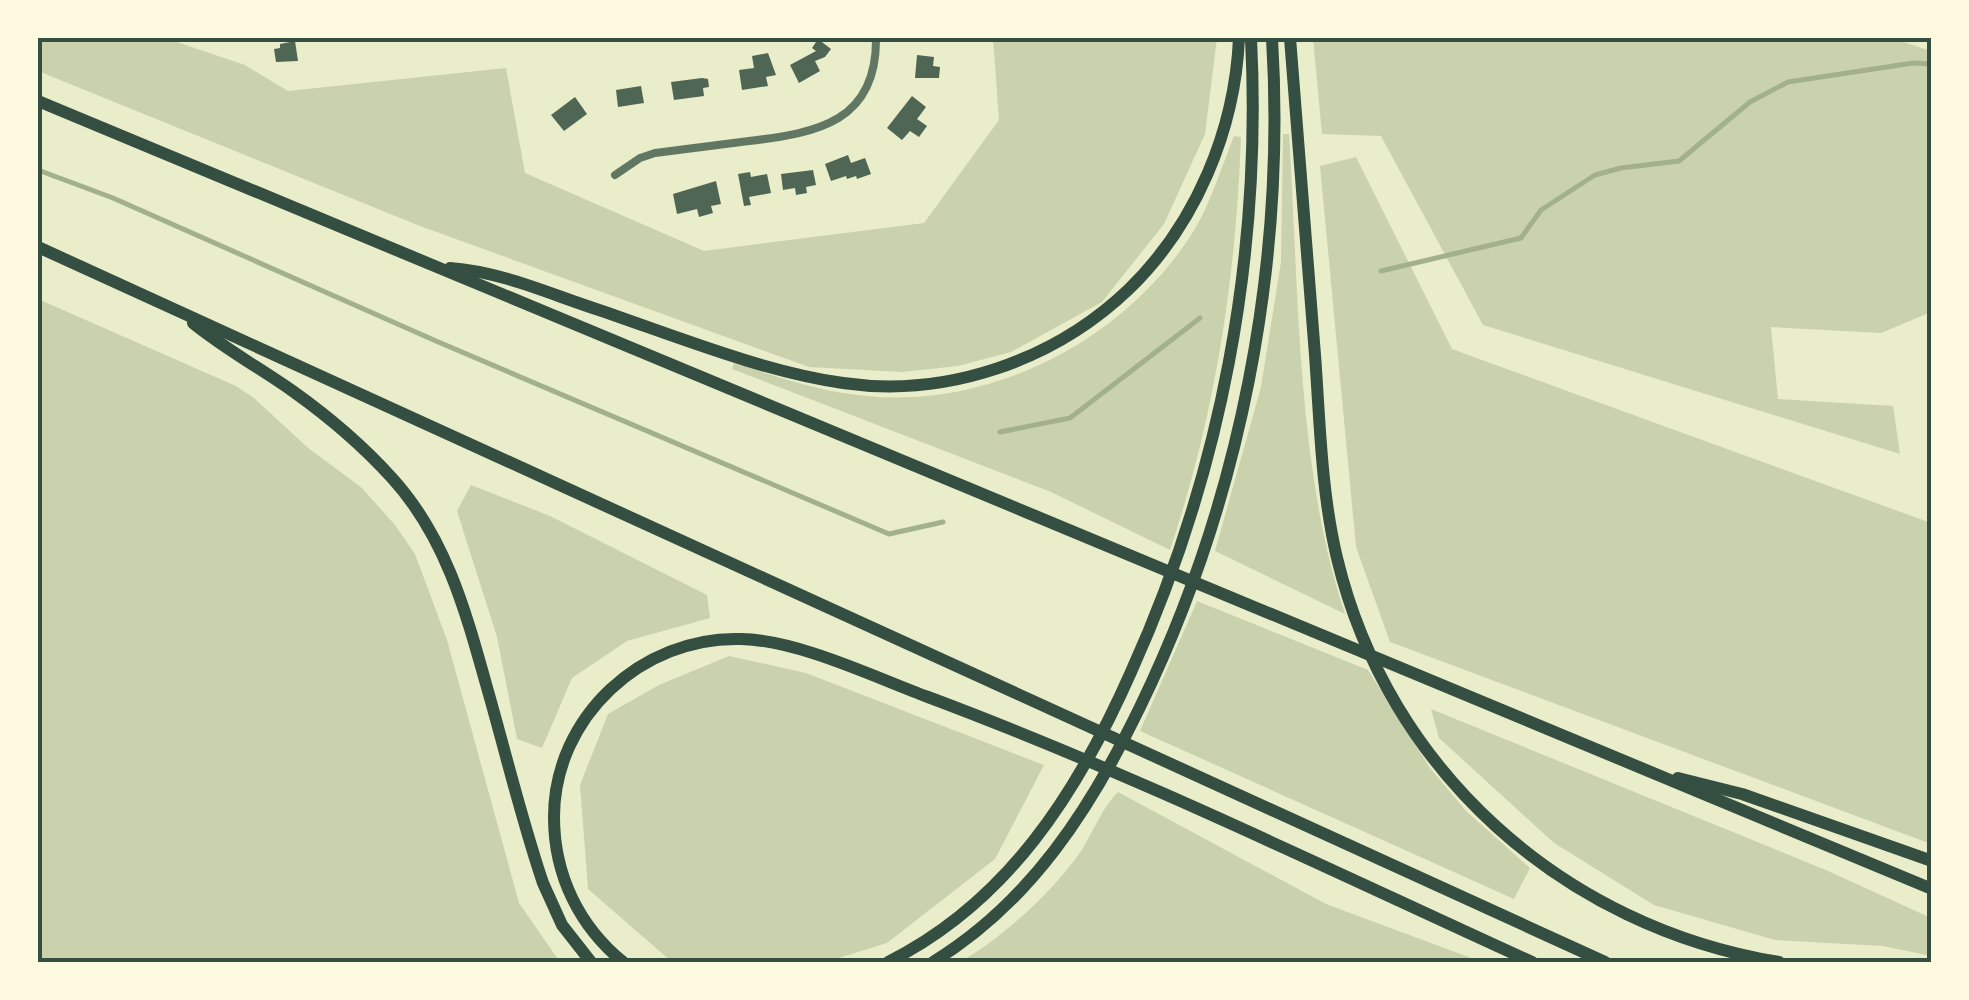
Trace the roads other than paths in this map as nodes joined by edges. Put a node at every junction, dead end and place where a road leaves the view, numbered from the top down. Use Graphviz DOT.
graph roads {
  1 [pos="876,38"];
  2 [pos="1239,38"];
  3 [pos="1251,38"];
  4 [pos="1272,38"];
  5 [pos="1290,38"];
  6 [pos="38,101"];
  7 [pos="615,176"];
  8 [pos="38,247"];
  9 [pos="436,267"];
  10 [pos="180,312"];
  11 [pos="1652,773"];
  12 [pos="1932,861"];
  13 [pos="1932,890"];
  14 [pos="591,962"];
  15 [pos="624,962"];
  16 [pos="888,962"];
  17 [pos="933,962"];
  18 [pos="1532,962"];
  19 [pos="1605,962"];
  20 [pos="1778,962"];
  1 -- 7 [label="street"];
  2 -- 9 [label="highway"];
  3 -- 16 [label="highway"];
  4 -- 17 [label="highway"];
  5 -- 20 [label="highway"];
  6 -- 9 [label="highway"];
  8 -- 10 [label="highway"];
  9 -- 11 [label="highway"];
  10 -- 14 [label="highway"];
  10 -- 19 [label="highway"];
  11 -- 12 [label="highway"];
  11 -- 13 [label="highway"];
  15 -- 18 [label="highway"];
}
